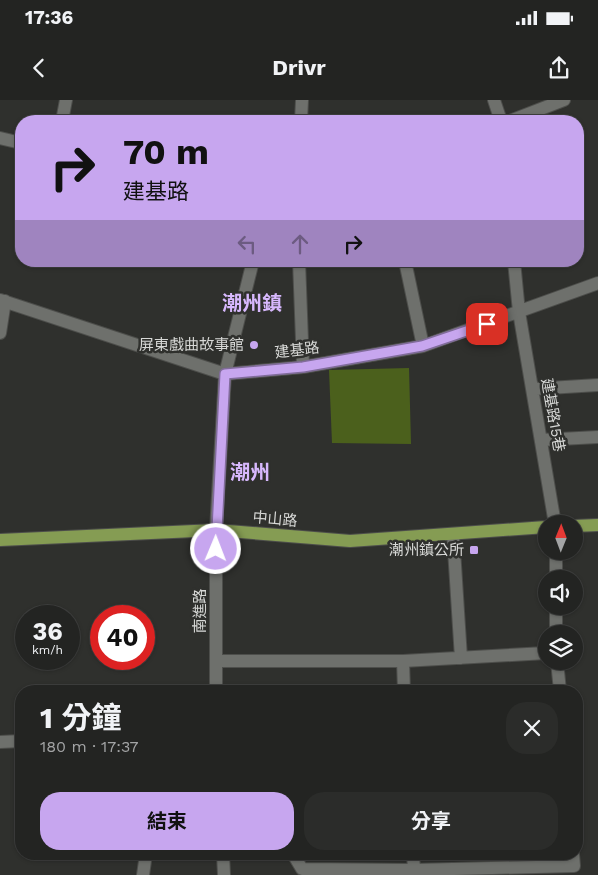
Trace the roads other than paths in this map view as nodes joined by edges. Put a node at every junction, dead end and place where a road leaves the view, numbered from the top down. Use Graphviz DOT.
graph roads {
  1 [pos="66,100"];
  2 [pos="302,100"];
  3 [pos="494,100"];
  4 [pos="564,100"];
  5 [pos="63,115"];
  6 [pos="301,115"];
  7 [pos="499,115"];
  8 [pos="525,115"];
  9 [pos="0,138"];
  10 [pos="15,142"];
  11 [pos="252,267"];
  12 [pos="299,267"];
  13 [pos="406,267"];
  14 [pos="515,267"];
  15 [pos="598,282"];
  16 [pos="2,300"];
  17 [pos="519,312"];
  18 [pos="0,333"];
  19 [pos="422,346"];
  20 [pos="303,367"];
  21 [pos="225,374"];
  22 [pos="598,385"];
  23 [pos="532,389"];
  24 [pos="598,437"];
  25 [pos="541,440"];
  26 [pos="554,515"];
  27 [pos="598,525"];
  28 [pos="583,526"];
  29 [pos="538,528"];
  30 [pos="216,530"];
  31 [pos="453,534"];
  32 [pos="0,540"];
  33 [pos="538,653"];
  34 [pos="460,658"];
  35 [pos="216,661"];
  36 [pos="403,662"];
  37 [pos="558,670"];
  38 [pos="216,685"];
  39 [pos="404,685"];
  40 [pos="559,685"];
  41 [pos="15,741"];
  42 [pos="0,742"];
  43 [pos="145,860"];
  44 [pos="223,860"];
  45 [pos="297,860"];
  46 [pos="413,860"];
  47 [pos="573,860"];
  48 [pos="414,870"];
  49 [pos="143,875"];
  50 [pos="224,875"];
  1 -- 5 [label="street"];
  2 -- 6 [label="street"];
  3 -- 7 [label="street"];
  4 -- 8 [label="street"];
  9 -- 10 [label="street"];
  11 -- 21 [label="street, 南進路"];
  12 -- 20 [label="street"];
  13 -- 19 [label="street"];
  14 -- 17 [label="street, 建基路15巷"];
  15 -- 17 [label="street, 建基路"];
  16 -- 18 [label="street"];
  16 -- 21 [label="street, 建基路"];
  17 -- 19 [label="street, 建基路"];
  17 -- 23 [label="street, 建基路15巷"];
  19 -- 20 [label="street, 建基路"];
  20 -- 21 [label="street, 建基路"];
  21 -- 30 [label="street, 南進路"];
  22 -- 23 [label="street"];
  23 -- 25 [label="street, 建基路15巷"];
  24 -- 25 [label="street"];
  25 -- 26 [label="street, 建基路15巷"];
  27 -- 28 [label="main road"];
  29 -- 31 [label="main road, 中山路"];
  30 -- 31 [label="main road, 中山路"];
  30 -- 32 [label="main road, 中山路"];
  30 -- 35 [label="street, 南進路"];
  31 -- 34 [label="street"];
  33 -- 34 [label="street"];
  34 -- 36 [label="street"];
  35 -- 36 [label="street"];
  35 -- 38 [label="street, 南進路"];
  36 -- 39 [label="street"];
  37 -- 40 [label="street"];
  41 -- 42 [label="street"];
  43 -- 49 [label="street"];
  44 -- 50 [label="street"];
  45 -- 48 [label="street"];
  46 -- 48 [label="street"];
  47 -- 48 [label="street"];
}
